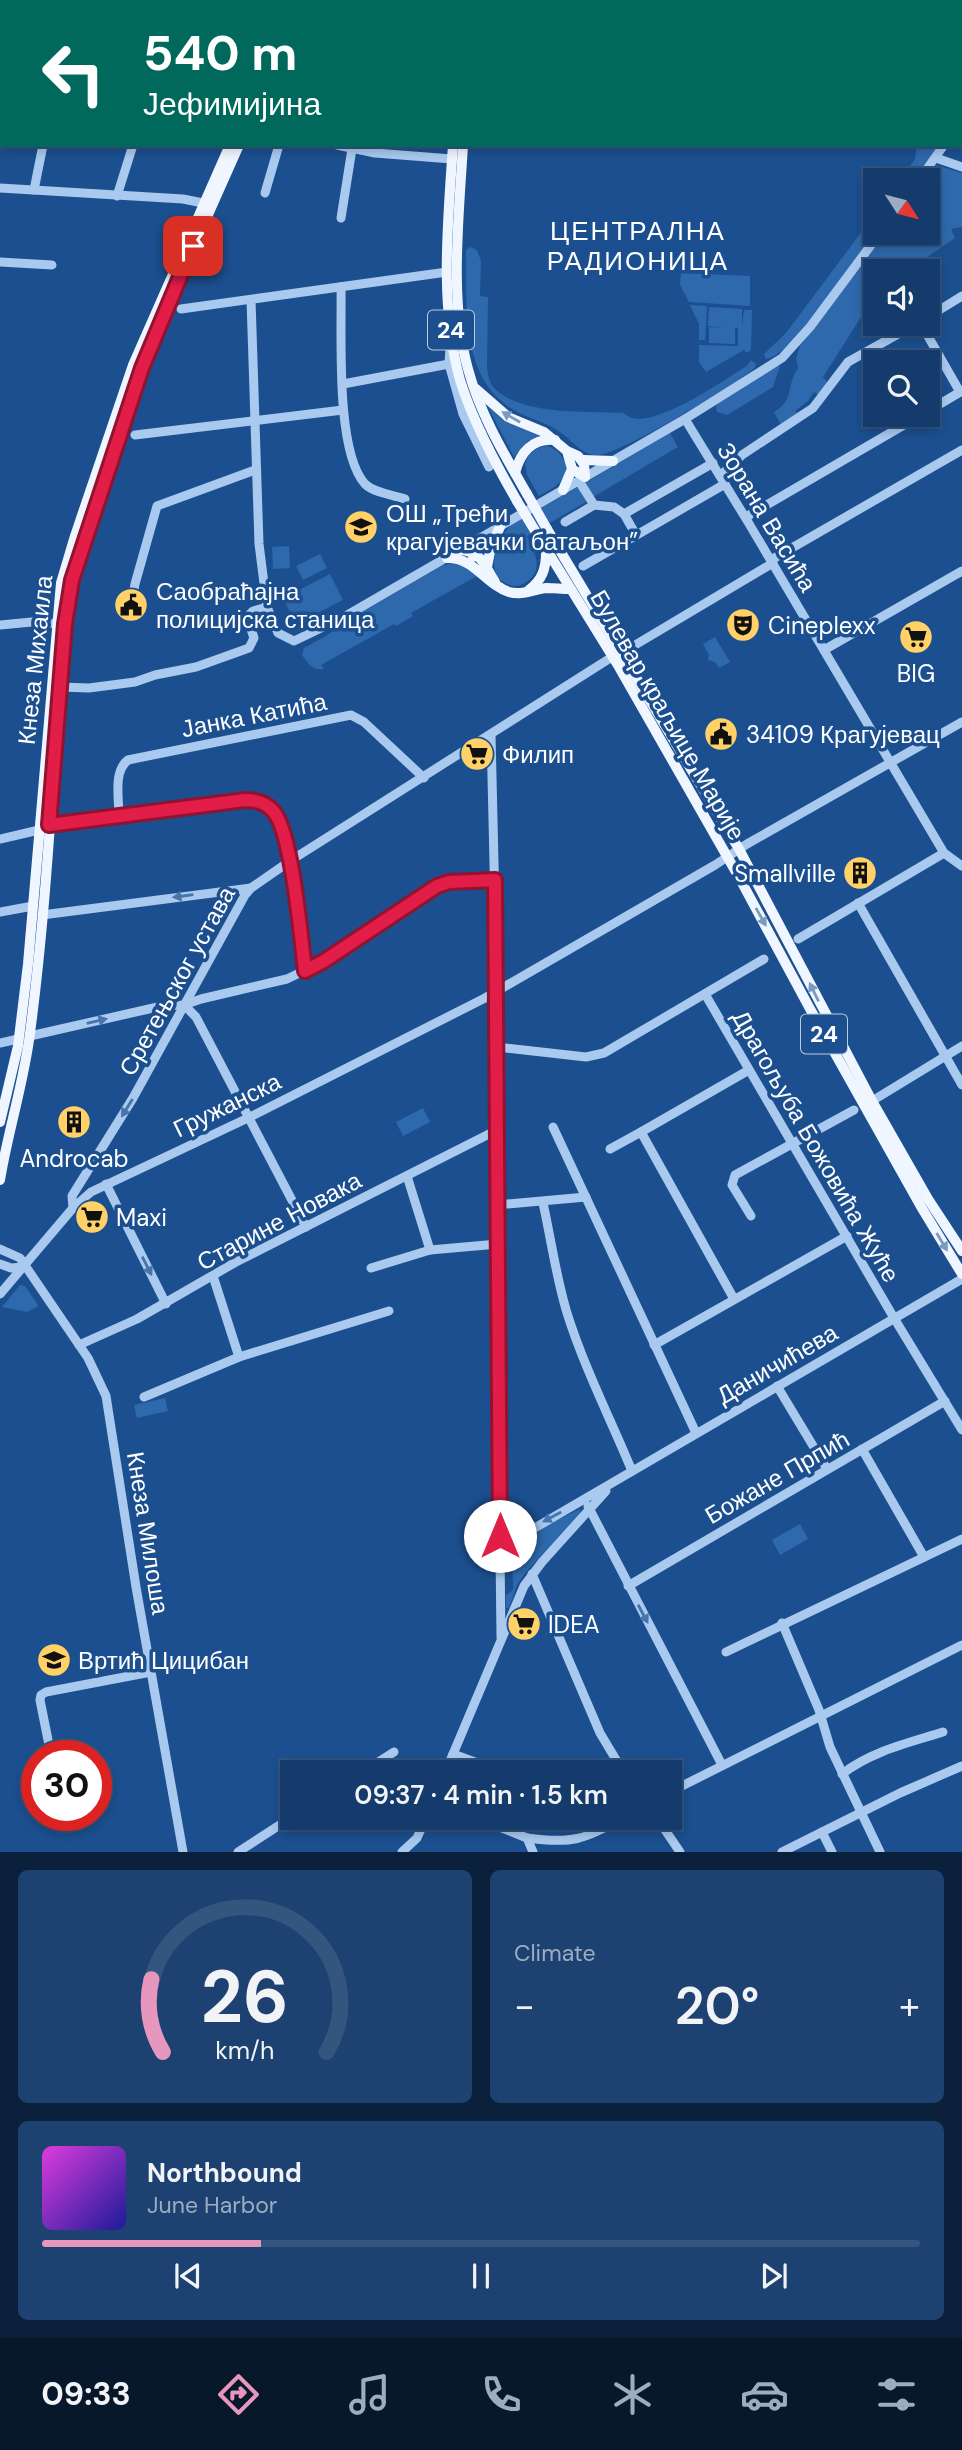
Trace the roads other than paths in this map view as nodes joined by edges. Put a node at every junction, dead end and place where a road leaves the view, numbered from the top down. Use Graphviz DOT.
graph roads {
  1 [pos="43,147"];
  2 [pos="132,147"];
  3 [pos="229,147"];
  4 [pos="238,147"];
  5 [pos="278,147"];
  6 [pos="344,147"];
  7 [pos="453,147"];
  8 [pos="463,147"];
  9 [pos="943,147"];
  10 [pos="352,149"];
  11 [pos="936,158"];
  12 [pos="452,159"];
  13 [pos="962,167"];
  14 [pos="928,168"];
  15 [pos="0,188"];
  16 [pos="34,190"];
  17 [pos="265,193"];
  18 [pos="117,196"];
  19 [pos="203,203"];
  20 [pos="341,218"];
  21 [pos="871,245"];
  22 [pos="0,262"];
  23 [pos="52,265"];
  24 [pos="447,272"];
  25 [pos="341,287"];
  26 [pos="962,296"];
  27 [pos="251,300"];
  28 [pos="181,309"];
  29 [pos="940,310"];
  30 [pos="452,335"];
  31 [pos="896,336"];
  32 [pos="926,336"];
  33 [pos="449,364"];
  34 [pos="343,384"];
  35 [pos="473,386"];
  36 [pos="961,391"];
  37 [pos="940,401"];
  38 [pos="343,410"];
  39 [pos="685,419"];
  40 [pos="255,420"];
  41 [pos="900,427"];
  42 [pos="135,435"];
  43 [pos="555,440"];
  44 [pos="962,450"];
  45 [pos="567,451"];
  46 [pos="583,460"];
  47 [pos="613,461"];
  48 [pos="713,464"];
  49 [pos="489,467"];
  50 [pos="572,469"];
  51 [pos="256,470"];
  52 [pos="515,473"];
  53 [pos="582,479"];
  54 [pos="723,480"];
  55 [pos="563,490"];
  56 [pos="522,498"];
  57 [pos="405,499"];
  58 [pos="594,505"];
  59 [pos="624,514"];
  60 [pos="746,517"];
  61 [pos="565,522"];
  62 [pos="500,527"];
  63 [pos="542,531"];
  64 [pos="636,535"];
  65 [pos="480,539"];
  66 [pos="460,550"];
  67 [pos="546,550"];
  68 [pos="473,552"];
  69 [pos="446,558"];
  70 [pos="772,561"];
  71 [pos="583,566"];
  72 [pos="484,570"];
  73 [pos="962,571"];
  74 [pos="569,589"];
  75 [pos="523,593"];
  76 [pos="135,604"];
  77 [pos="267,607"];
  78 [pos="61,624"];
  79 [pos="0,625"];
  80 [pos="824,650"];
  81 [pos="616,655"];
  82 [pos="60,687"];
  83 [pos="962,722"];
  84 [pos="491,734"];
  85 [pos="890,764"];
  86 [pos="424,778"];
  87 [pos="119,816"];
  88 [pos="44,827"];
  89 [pos="0,839"];
  90 [pos="739,849"];
  91 [pos="944,853"];
  92 [pos="727,858"];
  93 [pos="290,861"];
  94 [pos="962,866"];
  95 [pos="495,880"];
  96 [pos="251,888"];
  97 [pos="858,903"];
  98 [pos="33,906"];
  99 [pos="0,912"];
  100 [pos="43,915"];
  101 [pos="798,939"];
  102 [pos="764,959"];
  103 [pos="305,971"];
  104 [pos="497,992"];
  105 [pos="705,994"];
  106 [pos="184,1005"];
  107 [pos="30,1036"];
  108 [pos="18,1039"];
  109 [pos="0,1043"];
  110 [pos="962,1046"];
  111 [pos="496,1047"];
  112 [pos="946,1055"];
  113 [pos="749,1070"];
  114 [pos="962,1085"];
  115 [pos="872,1101"];
  116 [pos="853,1110"];
  117 [pos="248,1118"];
  118 [pos="0,1122"];
  119 [pos="552,1128"];
  120 [pos="497,1130"];
  121 [pos="641,1132"];
  122 [pos="793,1143"];
  123 [pos="610,1149"];
  124 [pos="407,1176"];
  125 [pos="0,1180"];
  126 [pos="106,1184"];
  127 [pos="586,1197"];
  128 [pos="543,1203"];
  129 [pos="497,1205"];
  130 [pos="73,1208"];
  131 [pos="751,1216"];
  132 [pos="306,1227"];
  133 [pos="847,1236"];
  134 [pos="498,1244"];
  135 [pos="0,1249"];
  136 [pos="430,1250"];
  137 [pos="962,1251"];
  138 [pos="0,1264"];
  139 [pos="23,1267"];
  140 [pos="371,1268"];
  141 [pos="213,1276"];
  142 [pos="962,1276"];
  143 [pos="0,1294"];
  144 [pos="734,1299"];
  145 [pos="166,1304"];
  146 [pos="389,1311"];
  147 [pos="894,1318"];
  148 [pos="79,1345"];
  149 [pos="654,1345"];
  150 [pos="239,1357"];
  151 [pos="777,1386"];
  152 [pos="144,1397"];
  153 [pos="945,1401"];
  154 [pos="962,1430"];
  155 [pos="696,1433"];
  156 [pos="862,1449"];
  157 [pos="827,1469"];
  158 [pos="632,1471"];
  159 [pos="612,1485"];
  160 [pos="585,1500"];
  161 [pos="589,1510"];
  162 [pos="500,1520"];
  163 [pos="527,1531"];
  164 [pos="962,1539"];
  165 [pos="500,1552"];
  166 [pos="925,1557"];
  167 [pos="532,1574"];
  168 [pos="628,1586"];
  169 [pos="516,1605"];
  170 [pos="500,1608"];
  171 [pos="782,1623"];
  172 [pos="501,1637"];
  173 [pos="962,1645"];
  174 [pos="726,1651"];
  175 [pos="151,1672"];
  176 [pos="821,1717"];
  177 [pos="943,1732"];
  178 [pos="48,1740"];
  179 [pos="394,1752"];
  180 [pos="453,1754"];
  181 [pos="381,1760"];
  182 [pos="450,1760"];
  183 [pos="469,1760"];
  184 [pos="616,1760"];
  185 [pos="722,1765"];
  186 [pos="962,1766"];
  187 [pos="842,1774"];
  188 [pos="682,1786"];
  189 [pos="862,1812"];
  190 [pos="280,1825"];
  191 [pos="421,1830"];
  192 [pos="507,1830"];
  193 [pos="601,1830"];
  194 [pos="665,1830"];
  195 [pos="822,1832"];
  196 [pos="527,1838"];
  197 [pos="183,1852"];
  198 [pos="238,1852"];
  199 [pos="402,1852"];
  200 [pos="533,1852"];
  201 [pos="680,1852"];
  202 [pos="782,1852"];
  203 [pos="832,1852"];
  204 [pos="880,1852"];
  1 -- 16 [label="street"];
  2 -- 18 [label="street"];
  3 -- 19 [label="main road, Кнеза Михаила"];
  4 -- 78 [label="main road, Кнеза Михаила"];
  5 -- 17 [label="street"];
  6 -- 10 [label="street"];
  7 -- 12 [label="main road, Булевар краљице Марије / 24"];
  8 -- 35 [label="main road, Булевар краљице Марије / 24"];
  9 -- 11 [label="street"];
  10 -- 12 [label="street"];
  10 -- 20 [label="street"];
  11 -- 13 [label="street"];
  11 -- 14 [label="street"];
  12 -- 24 [label="main road, Булевар краљице Марије / 24"];
  15 -- 16 [label="street"];
  16 -- 18 [label="street"];
  18 -- 19 [label="street"];
  19 -- 78 [label="main road, Кнеза Михаила"];
  21 -- 39 [label="street"];
  22 -- 23 [label="street"];
  24 -- 25 [label="street"];
  24 -- 30 [label="main road, Булевар краљице Марије / 24"];
  25 -- 27 [label="street"];
  25 -- 34 [label="street"];
  26 -- 29 [label="street"];
  27 -- 28 [label="street"];
  27 -- 40 [label="street"];
  30 -- 33 [label="street"];
  30 -- 56 [label="main road, Булевар краљице Марије / 24"];
  31 -- 54 [label="street"];
  32 -- 36 [label="street"];
  33 -- 34 [label="street"];
  33 -- 49 [label="street"];
  34 -- 38 [label="street"];
  43 -- 35 [label="main road, one-way"];
  35 -- 52 [label="main road, Булевар краљице Марије / 24"];
  36 -- 37 [label="street"];
  38 -- 40 [label="street"];
  38 -- 57 [label="street"];
  39 -- 47 [label="street"];
  39 -- 48 [label="street, Зорана Васића"];
  40 -- 42 [label="street"];
  40 -- 51 [label="street"];
  41 -- 60 [label="street"];
  43 -- 45 [label="main road"];
  43 -- 52 [label="main road"];
  44 -- 70 [label="street, Сретењског устава"];
  45 -- 46 [label="main road"];
  45 -- 50 [label="main road"];
  46 -- 47 [label="main road"];
  46 -- 53 [label="main road"];
  47 -- 53 [label="street"];
  48 -- 54 [label="street, Зорана Васића"];
  48 -- 59 [label="street"];
  50 -- 53 [label="main road"];
  50 -- 55 [label="main road"];
  51 -- 76 [label="street"];
  51 -- 77 [label="street"];
  52 -- 56 [label="main road, Булевар краљице Марије / 24"];
  53 -- 55 [label="street"];
  53 -- 58 [label="street"];
  54 -- 60 [label="street, Зорана Васића"];
  54 -- 64 [label="street"];
  55 -- 62 [label="street"];
  56 -- 63 [label="main road, Булевар краљице Марије / 24, bridge"];
  58 -- 59 [label="street"];
  58 -- 61 [label="street"];
  59 -- 64 [label="street"];
  60 -- 70 [label="street, Зорана Васића"];
  62 -- 65 [label="street"];
  62 -- 72 [label="main road"];
  63 -- 67 [label="main road, Булевар краљице Марије / 24"];
  63 -- 81 [label="main road, Булевар краљице Марије / 24"];
  64 -- 71 [label="street"];
  65 -- 66 [label="street"];
  65 -- 68 [label="main road"];
  66 -- 68 [label="main road"];
  66 -- 69 [label="street"];
  67 -- 74 [label="main road, Булевар краљице Марије / 24"];
  67 -- 75 [label="main road"];
  68 -- 72 [label="main road"];
  69 -- 72 [label="main road"];
  69 -- 77 [label="street"];
  70 -- 80 [label="street, Зорана Васића"];
  70 -- 81 [label="street, Сретењског устава"];
  72 -- 75 [label="main road"];
  73 -- 80 [label="street"];
  74 -- 75 [label="main road"];
  74 -- 81 [label="main road, Булевар краљице Марије / 24"];
  77 -- 82 [label="street"];
  78 -- 79 [label="street"];
  78 -- 82 [label="main road, Кнеза Михаила"];
  78 -- 88 [label="main road, Кнеза Михаила"];
  80 -- 85 [label="street, Зорана Васића"];
  81 -- 84 [label="street, Сретењског устава"];
  81 -- 90 [label="main road, Булевар краљице Марије / 24"];
  81 -- 92 [label="main road, Булевар краљице Марије / 24"];
  82 -- 88 [label="main road, Кнеза Михаила"];
  83 -- 85 [label="street, Гружанска"];
  84 -- 86 [label="street, Сретењског устава"];
  84 -- 95 [label="street"];
  85 -- 90 [label="street, Гружанска"];
  85 -- 91 [label="street, Зорана Васића"];
  86 -- 87 [label="street, Јанка Катића"];
  86 -- 93 [label="street, Сретењског устава"];
  87 -- 88 [label="street"];
  87 -- 93 [label="street"];
  88 -- 89 [label="street"];
  88 -- 98 [label="main road, Кнеза Михаила"];
  88 -- 100 [label="main road, Кнеза Михаила"];
  90 -- 92 [label="street, Гружанска"];
  115 -- 90 [label="main road, Булевар краљице Марије / 24, one-way"];
  91 -- 94 [label="street"];
  91 -- 97 [label="street"];
  92 -- 104 [label="street, Гружанска"];
  92 -- 142 [label="main road, Булевар краљице Марије / 24, one-way"];
  93 -- 96 [label="street, Сретењског устава"];
  93 -- 103 [label="street"];
  95 -- 103 [label="street"];
  95 -- 104 [label="street"];
  96 -- 100 [label="street, one-way"];
  96 -- 106 [label="street, Сретењског устава"];
  97 -- 101 [label="street"];
  97 -- 112 [label="street"];
  98 -- 99 [label="street"];
  98 -- 108 [label="main road, Кнеза Михаила"];
  100 -- 107 [label="main road, Кнеза Михаила"];
  102 -- 105 [label="street"];
  103 -- 106 [label="street"];
  104 -- 111 [label="street"];
  104 -- 117 [label="street, Гружанска"];
  105 -- 111 [label="street"];
  105 -- 113 [label="street, Драгољуба Божовића Жуће"];
  107 -- 106 [label="street, one-way"];
  106 -- 117 [label="street"];
  106 -- 130 [label="street, Сретењског устава, one-way"];
  107 -- 125 [label="main road, Кнеза Михаила"];
  108 -- 109 [label="street"];
  108 -- 118 [label="main road, Кнеза Михаила"];
  110 -- 112 [label="street"];
  111 -- 120 [label="street"];
  112 -- 114 [label="street"];
  112 -- 115 [label="street"];
  113 -- 121 [label="street"];
  113 -- 122 [label="street, Драгољуба Божовића Жуће"];
  115 -- 137 [label="main road, Булевар краљице Марије / 24"];
  116 -- 122 [label="street"];
  117 -- 126 [label="street, Гружанска"];
  117 -- 132 [label="street"];
  119 -- 127 [label="street"];
  120 -- 124 [label="street, Старине Новака"];
  120 -- 129 [label="street"];
  121 -- 123 [label="street"];
  121 -- 144 [label="street"];
  122 -- 131 [label="street"];
  122 -- 133 [label="street, Драгољуба Божовића Жуће"];
  124 -- 132 [label="street, Старине Новака"];
  124 -- 136 [label="street"];
  126 -- 130 [label="street, Гружанска"];
  126 -- 145 [label="street, one-way"];
  127 -- 128 [label="street"];
  127 -- 149 [label="street"];
  128 -- 129 [label="street"];
  128 -- 158 [label="street"];
  129 -- 134 [label="street"];
  130 -- 139 [label="street, Гружанска"];
  132 -- 141 [label="street, Старине Новака"];
  133 -- 144 [label="street"];
  133 -- 147 [label="street, Драгољуба Божовића Жуће"];
  134 -- 136 [label="street"];
  134 -- 162 [label="street"];
  135 -- 139 [label="street"];
  136 -- 140 [label="street"];
  138 -- 139 [label="street"];
  139 -- 143 [label="street, Гружанска"];
  139 -- 148 [label="street, Кнеза Милоша"];
  141 -- 145 [label="street, Старине Новака"];
  141 -- 150 [label="street"];
  142 -- 147 [label="street, Даничићева"];
  144 -- 149 [label="street"];
  145 -- 148 [label="street, Старине Новака"];
  146 -- 150 [label="street"];
  147 -- 151 [label="street, Даничићева"];
  147 -- 153 [label="street, Драгољуба Божовића Жуће"];
  148 -- 175 [label="street, Кнеза Милоша"];
  149 -- 155 [label="street"];
  150 -- 152 [label="street"];
  151 -- 155 [label="street, Даничићева"];
  151 -- 157 [label="street"];
  153 -- 154 [label="street, Драгољуба Божовића Жуће"];
  153 -- 156 [label="street, Божане Прпић"];
  155 -- 158 [label="street, Даничићева"];
  156 -- 157 [label="street, Божане Прпић"];
  156 -- 166 [label="street"];
  157 -- 168 [label="street, Божане Прпић"];
  158 -- 159 [label="street, Даничићева"];
  159 -- 160 [label="street, Даничићева"];
  159 -- 161 [label="street, Даничићева"];
  160 -- 161 [label="street"];
  160 -- 163 [label="street, Даничићева, one-way"];
  161 -- 167 [label="street, Даничићева"];
  161 -- 168 [label="street"];
  162 -- 163 [label="street"];
  162 -- 165 [label="street"];
  163 -- 165 [label="street, Даничићева"];
  164 -- 166 [label="street"];
  165 -- 170 [label="street, Даничићева"];
  166 -- 171 [label="street"];
  167 -- 169 [label="street, Даничићева"];
  167 -- 184 [label="street"];
  168 -- 185 [label="street, one-way"];
  169 -- 170 [label="street"];
  169 -- 172 [label="street, Даничићева"];
  170 -- 172 [label="street, Даничићева"];
  171 -- 174 [label="street"];
  171 -- 176 [label="street"];
  172 -- 180 [label="street, Даничићева"];
  173 -- 176 [label="street"];
  175 -- 178 [label="street"];
  175 -- 197 [label="street, Кнеза Милоша"];
  176 -- 185 [label="street"];
  176 -- 187 [label="street"];
  177 -- 187 [label="street"];
  179 -- 181 [label="street"];
  180 -- 182 [label="street, Даничићева"];
  180 -- 183 [label="street"];
  185 -- 188 [label="street"];
  186 -- 189 [label="street"];
  187 -- 189 [label="street"];
  189 -- 195 [label="street"];
  189 -- 204 [label="street"];
  190 -- 198 [label="street"];
  191 -- 199 [label="street"];
  192 -- 196 [label="street"];
  193 -- 196 [label="street"];
  194 -- 201 [label="street"];
  195 -- 202 [label="street"];
  195 -- 203 [label="street"];
  196 -- 200 [label="street"];
}
